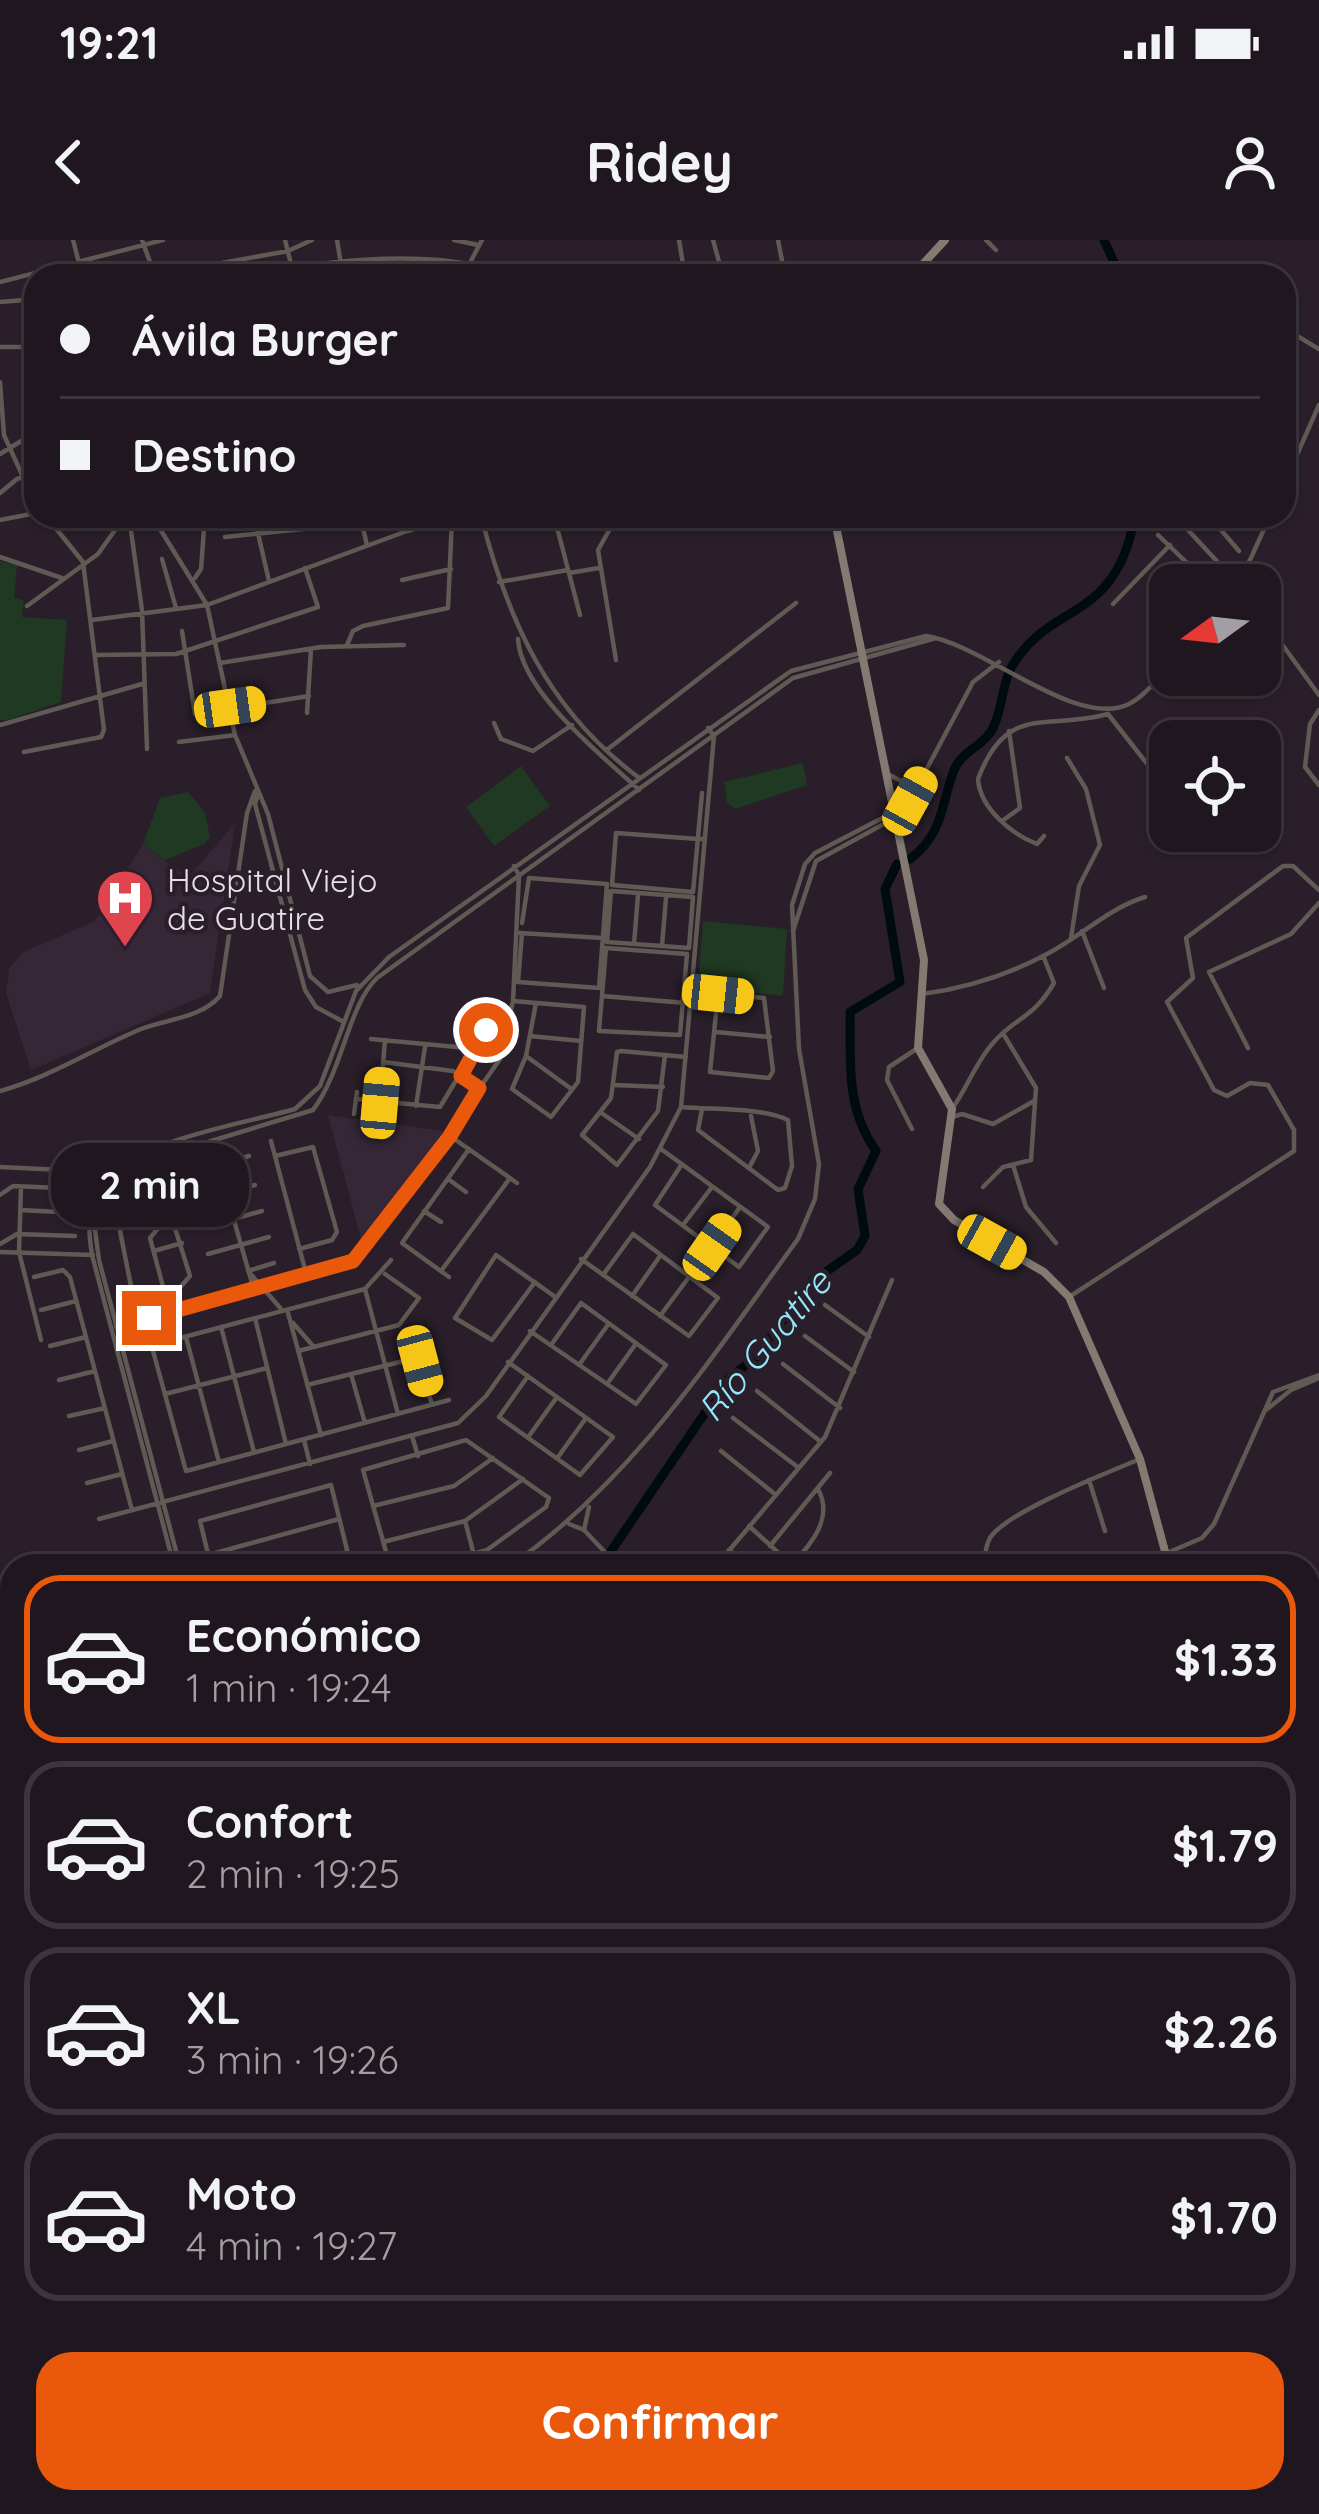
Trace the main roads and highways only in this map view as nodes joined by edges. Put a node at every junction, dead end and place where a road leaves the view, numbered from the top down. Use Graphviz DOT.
graph roads {
  1 [pos="945,240"];
  2 [pos="922,264"];
  3 [pos="836,528"];
  4 [pos="1166,1554"];
  1 -- 2 [label="main road"];
  3 -- 4 [label="main road"];
}
